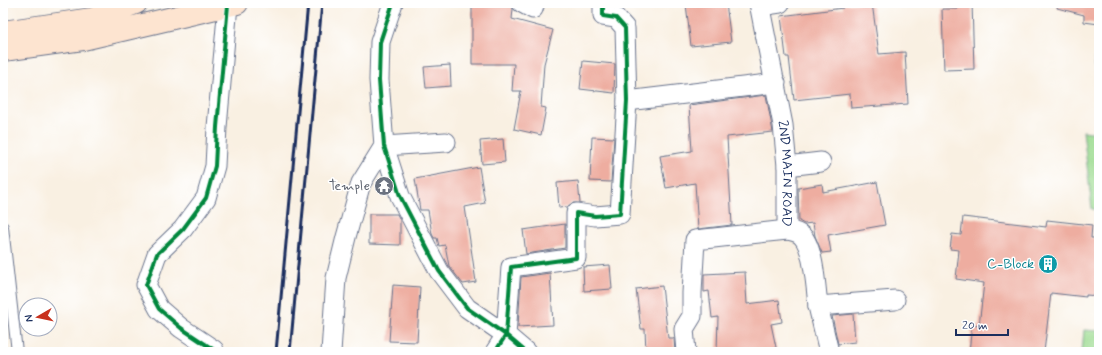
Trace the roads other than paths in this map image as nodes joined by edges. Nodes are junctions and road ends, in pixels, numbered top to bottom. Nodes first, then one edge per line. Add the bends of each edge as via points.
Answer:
1 (95, 3) edge
2 (136, 3) edge
3 (393, 3) edge
4 (522, 3) edge
5 (535, 3) edge
6 (603, 3) edge
7 (780, 3) edge
8 (232, 4) edge
9 (760, 4) edge
10 (173, 10) edge
11 (3, 18) edge
12 (3, 32) edge
13 (3, 50) edge
14 (776, 83) junction
15 (627, 101) junction
16 (446, 142) dead end
17 (384, 146) junction
18 (821, 162) dead end
19 (787, 166) junction
20 (3, 227) edge
21 (787, 230) junction
22 (895, 300) dead end
23 (818, 306) junction
24 (506, 335) junction
25 (214, 350) dead end
26 (17, 352) edge
27 (331, 352) edge
28 (495, 352) edge
29 (526, 352) edge
30 (686, 352) edge
31 (829, 352) edge

1 - 11 main road via 48,13
2 - 12 main road via 92,19
3 - 17 street via 380,42 379,80
4 - 5 street via 533,9
6 - 15 street via 603,16 616,18 625,28
7 - 9 street
8 - 10 main road
8 - 25 street via 217,119 215,166 210,185 206,198 183,229 157,254 146,285 159,309 181,328
9 - 14 street, 2ND MAIN ROAD
10 - 13 main road via 83,39
14 - 15 street
14 - 19 street, 2ND MAIN ROAD
15 - 24 street via 620,214 595,216 576,213 576,258 511,267
16 - 17 street
17 - 24 street via 400,196 439,271 467,308
17 - 27 street via 361,183 346,237 336,278
18 - 19 street
19 - 21 street, 2ND MAIN ROAD
20 - 26 lane
21 - 23 street, 2ND MAIN ROAD via 802,237 809,247
21 - 30 street via 695,240 692,316 684,329
22 - 23 street
23 - 31 street, 2ND MAIN ROAD
24 - 28 street
24 - 29 street

